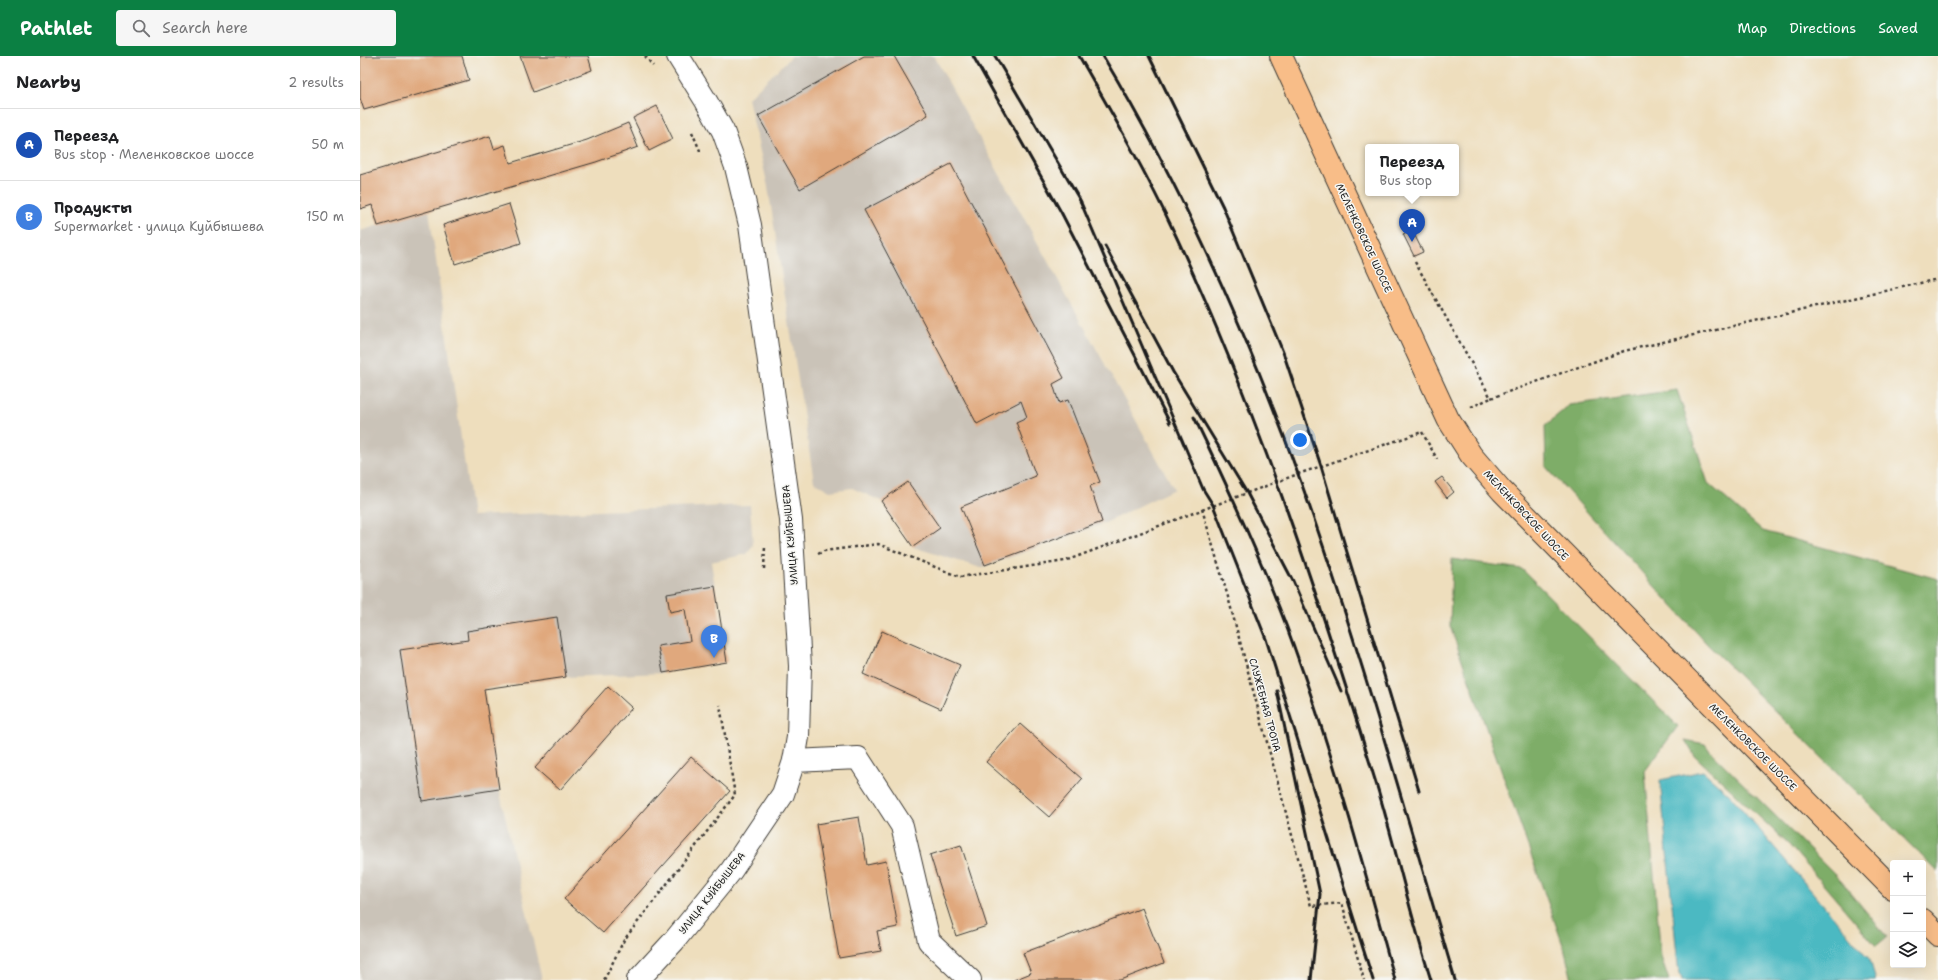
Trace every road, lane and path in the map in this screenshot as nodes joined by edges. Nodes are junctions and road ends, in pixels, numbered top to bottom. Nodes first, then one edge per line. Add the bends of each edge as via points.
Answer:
1 (645, 56) edge
2 (678, 56) edge
3 (1281, 56) edge
4 (655, 67) dead end
5 (691, 131) dead end
6 (704, 157) dead end
7 (1415, 262) dead end
8 (1938, 279) edge
9 (1422, 432) dead end
10 (1202, 509) junction
11 (765, 539) dead end
12 (794, 566) junction
13 (764, 569) dead end
14 (720, 705) dead end
15 (794, 761) junction
16 (1890, 886) edge
17 (1926, 923) edge
18 (1938, 935) edge
19 (604, 980) edge
20 (638, 980) edge
21 (970, 980) edge
22 (1364, 980) edge

1 - 4 path
2 - 12 street, УЛИЦА КУЙБЫШЕВА via 723,131 736,167 750,225 791,520
3 - 16 main road, МЕЛЕНКОВСКОЕ ШОССЕ via 1448,419 1471,455 1546,538
5 - 6 path
7 - 8 path via 1491,398 1624,351
9 - 10 path
10 - 12 path via 1065,561 960,577 878,544 824,552
10 - 22 path, СЛУЖЕБНАЯ ТРОПА via 1311,906 1342,903
11 - 13 path
12 - 15 street, УЛИЦА КУЙБЫШЕВА via 800,666 798,737
14 - 19 path via 735,795 624,940
15 - 20 street, УЛИЦА КУЙБЫШЕВА via 783,794 731,871 674,941
15 - 21 street via 858,758 902,826 929,942
17 - 18 main road

